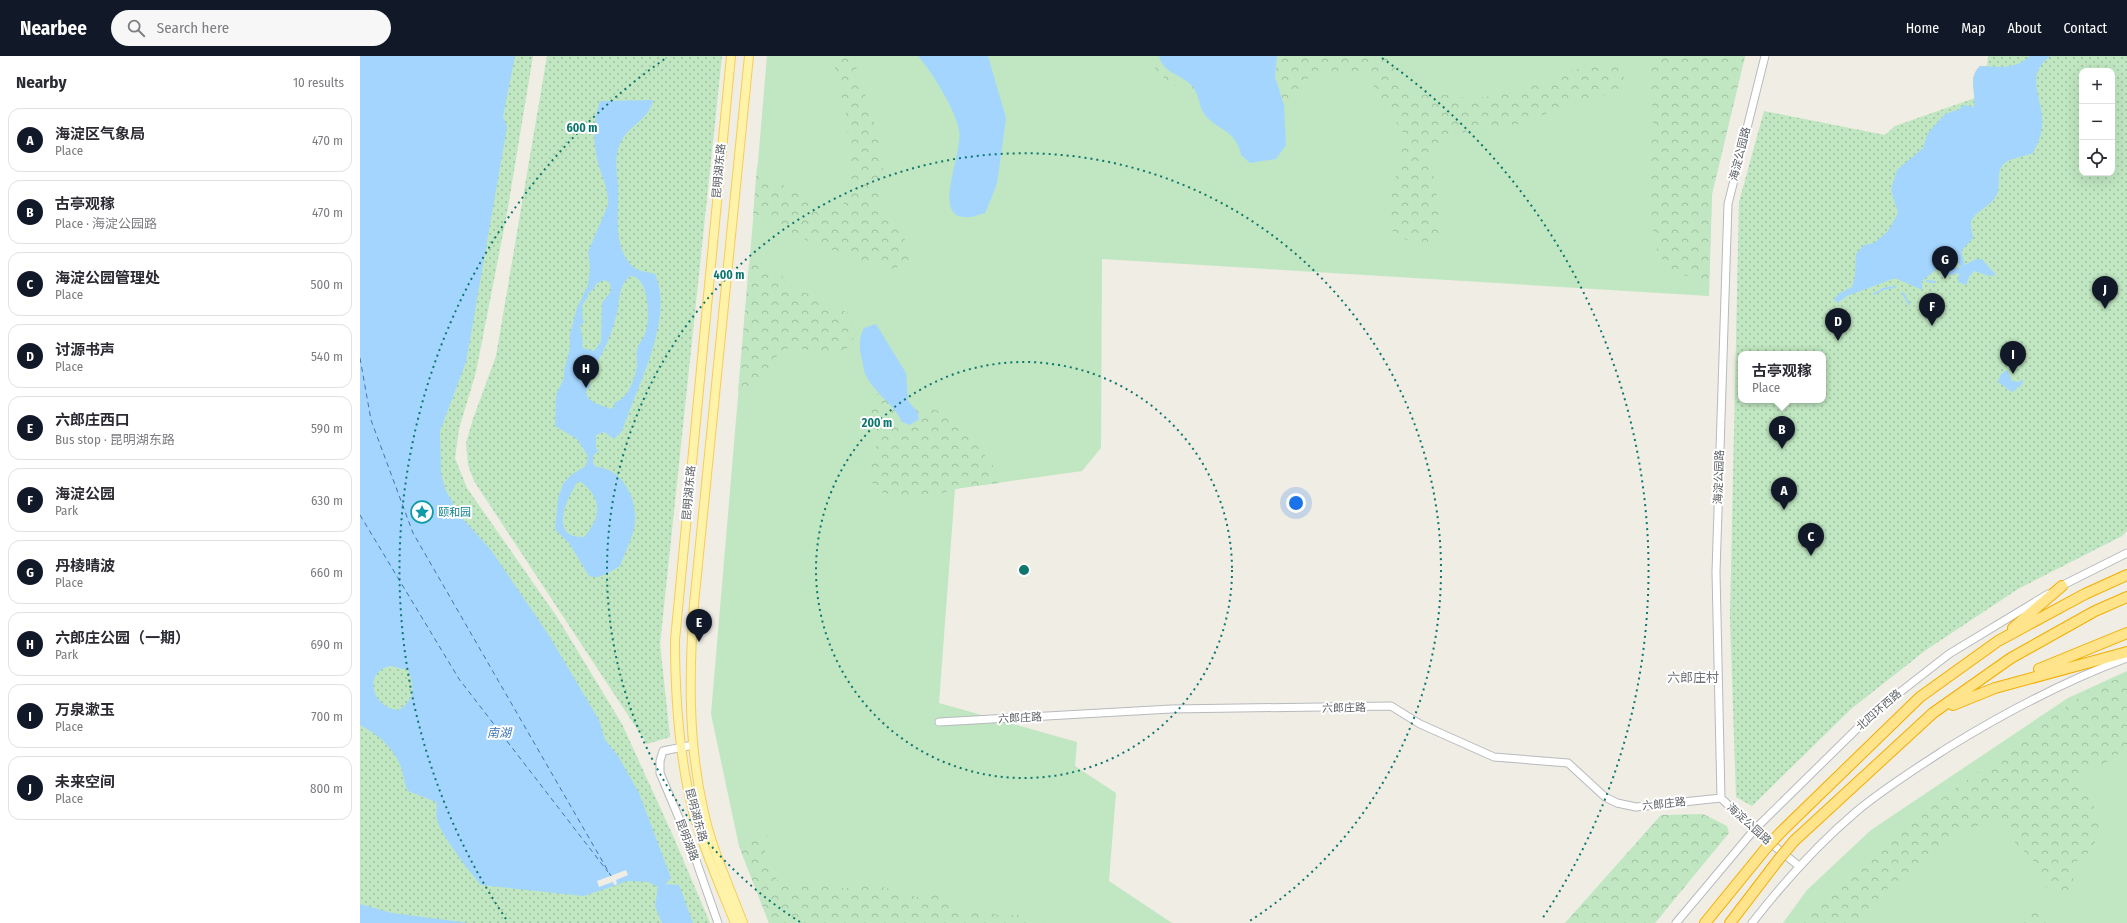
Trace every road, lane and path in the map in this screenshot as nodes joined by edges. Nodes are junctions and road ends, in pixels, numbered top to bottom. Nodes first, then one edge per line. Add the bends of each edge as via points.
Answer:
1 (730, 56) edge
2 (749, 56) edge
3 (1765, 56) edge
4 (2127, 554) edge
5 (2127, 575) edge
6 (2062, 586) junction
7 (2127, 597) edge
8 (2127, 633) edge
9 (1998, 641) junction
10 (2127, 652) edge
11 (2127, 658) edge
12 (1995, 688) junction
13 (1933, 713) junction
14 (938, 722) dead end
15 (693, 746) junction
16 (680, 747) junction
17 (1721, 798) junction
18 (1754, 830) junction
19 (1799, 866) junction
20 (718, 923) edge
21 (735, 923) edge
22 (744, 923) edge
23 (1676, 923) edge
24 (1705, 923) edge
25 (1730, 923) edge
26 (1752, 923) edge

1 - 16 main road, 昆明湖东路 via 674,640
2 - 15 main road, 昆明湖东路 via 692,634
3 - 17 street, 海淀公园路 via 1728,204 1716,572
4 - 6 street, 北四环西路
5 - 9 highway, 北四环西路 via 2085,594
6 - 9 highway
6 - 18 street, 北四环西路 via 1949,654 1884,705
7 - 13 highway via 2095,611 2011,658
8 - 12 highway
9 - 24 highway, 北四环西路, bridge via 1920,698 1782,831
10 - 12 highway
11 - 19 street via 2082,674 1991,721 1914,769 1857,811
12 - 13 highway
13 - 25 highway, bridge via 1794,841
14 - 17 street, 六郎庄路 via 1172,709 1391,706 1420,724 1494,757 1568,763 1605,797 1617,803 1636,807
15 - 16 street, 昆明湖路
15 - 22 main road, 昆明湖东路 via 703,810
16 - 20 street, 昆明湖路 via 664,751 660,761 660,773 692,849
16 - 21 main road, 昆明湖东路 via 696,818
17 - 18 street, 海淀公园路
18 - 19 street, 海淀公园路
18 - 23 street, 北四环西路
19 - 26 street

